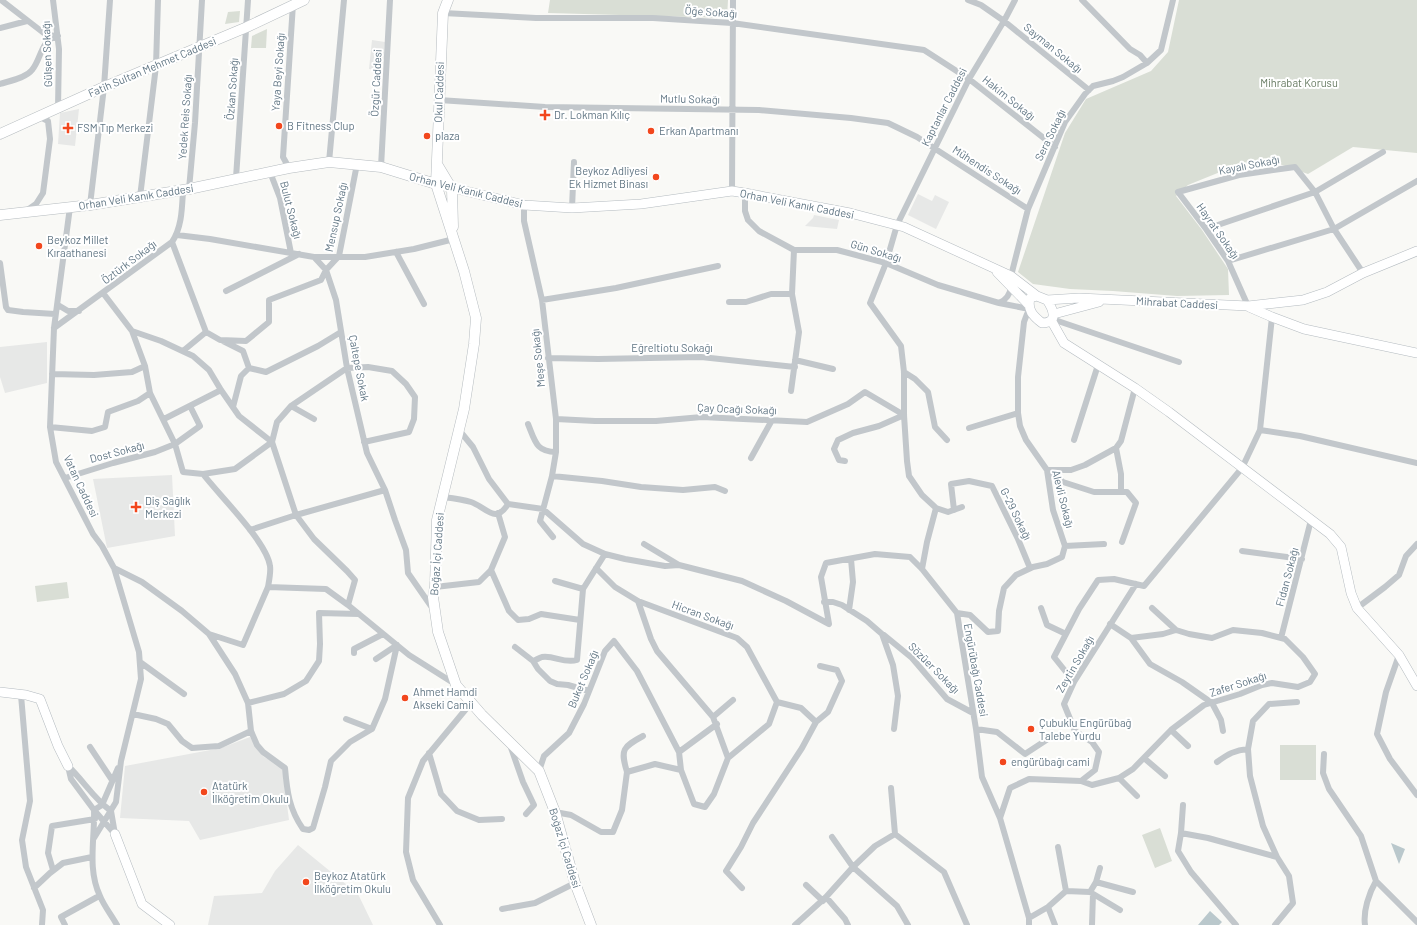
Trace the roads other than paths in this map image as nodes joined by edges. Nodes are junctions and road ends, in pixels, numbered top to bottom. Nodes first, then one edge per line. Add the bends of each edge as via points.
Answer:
1 (1, 0) edge
2 (53, 0) edge
3 (110, 0) edge
4 (158, 0) edge
5 (202, 0) edge
6 (248, 0) edge
7 (304, 0) edge
8 (344, 0) edge
9 (390, 0) edge
10 (448, 0) edge
11 (733, 0) edge
12 (968, 0) edge
13 (1015, 0) edge
14 (1082, 0) edge
15 (1173, 0) edge
16 (293, 2) edge
17 (442, 13) junction
18 (26, 21) junction
19 (1004, 21) junction
20 (732, 23) junction
21 (247, 27) junction
22 (0, 28) edge
23 (58, 36) junction
24 (200, 46) junction
25 (1147, 63) junction
26 (156, 66) junction
27 (969, 79) junction
28 (0, 84) edge
29 (104, 87) junction
30 (1089, 90) junction
31 (439, 100) junction
32 (58, 108) junction
33 (732, 109) junction
34 (38, 116) junction
35 (0, 134) edge
36 (1055, 147) junction
37 (934, 148) junction
38 (1383, 152) dead end
39 (329, 162) junction
40 (574, 162) dead end
41 (357, 164) junction
42 (437, 164) junction
43 (381, 167) junction
44 (289, 168) junction
45 (270, 172) junction
46 (236, 178) junction
47 (1417, 181) edge
48 (436, 184) junction
49 (452, 189) junction
50 (186, 190) junction
51 (732, 191) junction
52 (1178, 192) joint
53 (1315, 192) junction
54 (745, 193) junction
55 (140, 197) junction
56 (90, 205) junction
57 (524, 205) junction
58 (70, 208) junction
59 (572, 208) junction
60 (1028, 209) junction
61 (23, 213) junction
62 (0, 215) edge
63 (897, 226) junction
64 (1206, 229) junction
65 (1334, 229) junction
66 (177, 235) junction
67 (454, 239) junction
68 (172, 242) junction
69 (794, 250) junction
70 (1417, 251) edge
71 (396, 252) junction
72 (291, 253) junction
73 (299, 254) junction
74 (339, 256) junction
75 (314, 257) junction
76 (1228, 261) junction
77 (0, 263) edge
78 (886, 263) junction
79 (718, 266) dead end
80 (995, 269) junction
81 (326, 270) junction
82 (1363, 273) junction
83 (1011, 276) junction
84 (1011, 287) junction
85 (226, 291) dead end
86 (103, 293) junction
87 (792, 294) junction
88 (1037, 296) junction
89 (542, 300) junction
90 (1047, 300) junction
91 (1107, 300) junction
92 (729, 302) dead end
93 (999, 303) junction
94 (424, 304) dead end
95 (58, 305) junction
96 (1248, 306) junction
97 (1029, 308) junction
98 (79, 311) junction
99 (55, 314) junction
100 (1272, 317) junction
101 (1050, 319) junction
102 (54, 328) junction
103 (132, 331) junction
104 (206, 332) junction
105 (341, 332) junction
106 (220, 340) junction
107 (183, 351) junction
108 (1417, 353) edge
109 (548, 358) junction
110 (1179, 362) dead end
111 (795, 364) junction
112 (1098, 365) junction
113 (145, 366) junction
114 (248, 368) junction
115 (347, 368) junction
116 (833, 368) dead end
117 (904, 372) junction
118 (52, 374) junction
119 (1135, 388) junction
120 (221, 390) junction
121 (791, 391) dead end
122 (150, 392) junction
123 (190, 406) junction
124 (291, 406) junction
125 (233, 407) junction
126 (1018, 413) junction
127 (904, 415) junction
128 (164, 419) junction
129 (314, 419) dead end
130 (556, 419) junction
131 (772, 420) junction
132 (528, 424) dead end
133 (50, 427) junction
134 (969, 428) dead end
135 (459, 430) junction
136 (1260, 430) junction
137 (947, 440) dead end
138 (1074, 440) dead end
139 (272, 442) junction
140 (364, 442) junction
141 (175, 444) junction
142 (1116, 448) junction
143 (556, 452) junction
144 (751, 458) dead end
145 (845, 461) dead end
146 (1417, 463) edge
147 (1242, 468) junction
148 (1047, 470) junction
149 (203, 474) junction
150 (552, 476) junction
151 (65, 478) junction
152 (385, 490) junction
153 (725, 491) dead end
154 (1121, 492) junction
155 (443, 497) junction
156 (508, 504) junction
157 (962, 506) dead end
158 (936, 508) junction
159 (543, 509) junction
160 (954, 510) junction
161 (498, 513) junction
162 (296, 515) junction
163 (1311, 520) junction
164 (250, 530) junction
165 (553, 537) dead end
166 (1122, 542) dead end
167 (644, 544) dead end
168 (1104, 544) dead end
169 (1417, 544) edge
170 (1065, 546) junction
171 (1242, 551) dead end
172 (605, 554) junction
173 (851, 559) junction
174 (1302, 559) junction
175 (679, 565) junction
176 (114, 568) junction
177 (596, 568) junction
178 (1030, 568) junction
179 (922, 569) junction
180 (490, 570) junction
181 (555, 581) dead end
182 (1136, 584) junction
183 (268, 587) junction
184 (435, 587) junction
185 (583, 589) junction
186 (638, 601) junction
187 (824, 602) junction
188 (348, 605) junction
189 (1041, 608) dead end
190 (1152, 608) dead end
191 (1357, 608) junction
192 (849, 610) junction
193 (435, 612) junction
194 (956, 613) junction
195 (359, 614) junction
196 (580, 620) junction
197 (1110, 624) junction
198 (1176, 630) junction
199 (209, 634) junction
200 (383, 634) junction
201 (882, 634) junction
202 (1066, 634) junction
203 (1131, 638) junction
204 (1281, 638) junction
205 (396, 645) junction
206 (514, 647) dead end
207 (354, 654) dead end
208 (1399, 655) junction
209 (376, 659) dead end
210 (533, 661) junction
211 (140, 662) junction
212 (820, 666) dead end
213 (1074, 682) junction
214 (456, 684) junction
215 (1417, 686) edge
216 (589, 691) junction
217 (0, 692) edge
218 (184, 694) dead end
219 (21, 695) junction
220 (733, 700) dead end
221 (777, 702) junction
222 (1297, 702) dead end
223 (248, 703) junction
224 (472, 703) junction
225 (1212, 703) junction
226 (973, 713) junction
227 (133, 714) junction
228 (713, 717) junction
229 (346, 719) dead end
230 (816, 722) junction
231 (717, 724) junction
232 (372, 729) junction
233 (894, 729) dead end
234 (976, 729) junction
235 (251, 730) junction
236 (1171, 730) junction
237 (1223, 731) dead end
238 (643, 736) dead end
239 (1051, 737) dead end
240 (509, 742) junction
241 (1188, 746) dead end
242 (90, 747) dead end
243 (1248, 749) junction
244 (679, 752) junction
245 (429, 753) junction
246 (1324, 754) dead end
247 (728, 758) junction
248 (1144, 758) junction
249 (121, 761) junction
250 (1218, 762) dead end
251 (68, 766) junction
252 (681, 770) junction
253 (539, 771) junction
254 (627, 772) junction
255 (1165, 776) dead end
256 (1119, 778) junction
257 (112, 780) junction
258 (1081, 781) junction
259 (891, 788) dead end
260 (1417, 795) edge
261 (1137, 796) dead end
262 (102, 805) junction
263 (1183, 805) dead end
264 (94, 810) junction
265 (111, 811) junction
266 (555, 812) junction
267 (526, 814) dead end
268 (1000, 818) junction
269 (95, 819) junction
270 (502, 819) dead end
271 (104, 820) junction
272 (1181, 833) junction
273 (115, 834) junction
274 (895, 834) junction
275 (832, 837) dead end
276 (94, 838) junction
277 (1058, 847) dead end
278 (92, 857) junction
279 (1277, 857) junction
280 (853, 867) junction
281 (1100, 868) dead end
282 (53, 870) junction
283 (1376, 881) junction
284 (1096, 882) junction
285 (575, 883) junction
286 (806, 885) dead end
287 (34, 888) junction
288 (742, 888) dead end
289 (1066, 891) junction
290 (1133, 892) dead end
291 (1091, 893) junction
292 (99, 896) junction
293 (825, 899) junction
294 (1048, 907) junction
295 (502, 909) dead end
296 (1120, 910) dead end
297 (1029, 918) junction
298 (1417, 922) edge
299 (42, 925) edge
300 (65, 925) edge
301 (117, 925) edge
302 (170, 925) edge
303 (440, 925) edge
304 (591, 925) edge
305 (795, 925) edge
306 (848, 925) edge
307 (908, 925) edge
308 (967, 925) edge
309 (1029, 925) edge
310 (1055, 925) edge
311 (1092, 925) edge
312 (1236, 925) edge
313 (1275, 925) edge
314 (1365, 925) edge

1 - 18 street
2 - 23 street, Gülşen Sokağı
3 - 29 street
4 - 26 street
5 - 24 street, Yedek Reis Sokağı
6 - 21 street, Özkan Sokağı
7 - 16 main road, Fatih Sultan Mehmet Caddesi
8 - 39 street
9 - 43 street, Özgür Caddesi
10 - 17 main road, Okul Caddesi
11 - 20 street
12 - 19 street, Sayman Sokağı
13 - 19 street, Kaptanlar Caddesi
14 - 25 street
15 - 25 street, Sera Sokağı via 1160,50
16 - 21 main road, Fatih Sultan Mehmet Caddesi
16 - 44 street, Yaya Beyi Sokağı via 283,157
17 - 20 street, Öḡe Sokağı via 536,18 653,18
17 - 31 main road, Okul Caddesi
18 - 22 street
18 - 23 street via 45,34
19 - 27 street, Kaptanlar Caddesi
19 - 30 street, Sayman Sokağı
20 - 27 street, Öḡe Sokağı via 924,50
20 - 33 street
21 - 24 main road, Fatih Sultan Mehmet Caddesi
21 - 46 street, Özkan Sokağı
23 - 28 street via 47,41 32,71
23 - 32 street, Gülşen Sokağı
24 - 26 main road, Fatih Sultan Mehmet Caddesi
24 - 50 street, Yedek Reis Sokağı
25 - 30 street, Sera Sokağı via 1123,77 1093,86
26 - 29 main road, Fatih Sultan Mehmet Caddesi
26 - 55 street
27 - 36 street, Hakim Sokağı
27 - 37 street, Kaptanlar Caddesi
29 - 32 main road, Fatih Sultan Mehmet Caddesi
29 - 56 street
30 - 36 street, Sera Sokağı via 1065,122
31 - 33 street, Mutlu Sokağı via 545,107
31 - 42 main road, Okul Caddesi
32 - 34 main road, Fatih Sultan Mehmet Caddesi
33 - 37 street, Mutlu Sokağı via 814,114 888,123
33 - 51 street
34 - 35 main road, Fatih Sultan Mehmet Caddesi
34 - 61 street via 48,121 50,139 43,193 36,204
36 - 60 street, Sera Sokağı
37 - 60 street, Mühendis Sokağı
37 - 63 street, Kaptanlar Caddesi
38 - 53 street
39 - 41 main road, Orhan Veli Kanık Caddesi
39 - 44 main road, Orhan Veli Kanık Caddesi
40 - 59 street
41 - 43 main road, Orhan Veli Kanık Caddesi
41 - 74 street, Mensup Sokağı
42 - 48 main road, Okul Caddesi
42 - 49 main road
43 - 48 main road, Orhan Veli Kanık Caddesi
44 - 45 main road, Orhan Veli Kanık Caddesi
45 - 46 main road, Orhan Veli Kanık Caddesi
45 - 72 street, Bulut Sokağı via 280,198
46 - 50 main road, Orhan Veli Kanık Caddesi
47 - 65 street
48 - 49 street, Orhan Veli Kanık Caddesi
48 - 67 main road
49 - 57 street, Orhan Veli Kanık Caddesi
49 - 67 main road
50 - 55 main road, Orhan Veli Kanık Caddesi
50 - 66 street, Öztürk Sokağı
51 - 54 street, Orhan Veli Kanık Caddesi
51 - 59 street, Orhan Veli Kanık Caddesi via 641,204
52 - 53 street, Kayalı Sokağı via 1239,175 1295,167
52 - 64 street, Hayrat Sokağı
53 - 64 street
53 - 65 street, Kayalı Sokağı
54 - 63 street, Orhan Veli Kanık Caddesi
54 - 69 street, Gün Sokağı via 748,220 759,231
55 - 56 main road, Orhan Veli Kanık Caddesi
56 - 58 main road, Orhan Veli Kanık Caddesi
57 - 59 street, Orhan Veli Kanık Caddesi
57 - 89 street, Meşe Sokağı via 524,221
58 - 61 main road, Orhan Veli Kanık Caddesi
58 - 95 street, Vatan Caddesi
60 - 83 street, Sera Sokağı
61 - 62 main road, Orhan Veli Kanık Caddesi
63 - 78 street, Kaptanlar Caddesi
63 - 80 street, Orhan Veli Kanık Caddesi
64 - 76 street, Hayrat Sokağı
65 - 76 street
65 - 82 street, Kayalı Sokağı
66 - 68 street, Öztürk Sokağı
66 - 72 street
67 - 71 street
67 - 135 main road, Boğaz İçi Caddesi via 476,318
68 - 86 street, Öztürk Sokağı
68 - 104 street
69 - 78 street, Gün Sokağı via 837,250
69 - 87 street
70 - 82 street
71 - 74 street via 366,257
71 - 94 street
72 - 73 street
73 - 75 street
73 - 85 street
74 - 75 street
74 - 81 street, Mensup Sokağı
75 - 81 street, Çaltepe Sokak
76 - 96 street, Hayrat Sokağı
77 - 99 street via 8,310
78 - 93 street, Gün Sokağı via 938,285
78 - 117 street, Kaptanlar Caddesi via 870,303 901,346
79 - 89 street via 616,288
80 - 83 street, Orhan Veli Kanık Caddesi
80 - 84 street
81 - 105 street, Çaltepe Sokak via 336,300
81 - 106 street, Mensup Sokağı via 321,280 269,300 269,322 246,341
82 - 96 street via 1327,292 1303,300
83 - 88 street, Orhan Veli Kanık Caddesi
84 - 93 street via 1007,298
84 - 97 street
86 - 98 street, Öztürk Sokağı
86 - 103 street
87 - 92 street via 771,294 746,302
87 - 111 street via 799,332
88 - 90 street, Orhan Veli Kanık Caddesi
88 - 97 street via 1030,298
89 - 109 street, Meşe Sokağı
90 - 91 street, Mihrabat Caddesi
90 - 101 street via 1052,308
91 - 96 street, Mihrabat Caddesi
91 - 101 street
93 - 97 street, Gün Sokağı
95 - 98 street via 66,311
95 - 99 street, Vatan Caddesi
96 - 100 street
97 - 101 street
97 - 126 street, Alevli Sokağı via 1024,322 1018,377
98 - 102 street, Öztürk Sokağı
99 - 102 street, Vatan Caddesi
100 - 108 street via 1304,329
100 - 136 street
101 - 110 street
101 - 112 street via 1064,343
102 - 118 street, Vatan Caddesi
103 - 107 street
103 - 113 street
104 - 106 street
104 - 107 street
105 - 114 street via 266,372
105 - 115 street, Çaltepe Sokak
106 - 114 street via 243,351
107 - 120 street via 209,370
109 - 111 street, Eğreltiotu Sokağı via 701,356
109 - 130 street, Meşe Sokağı
111 - 116 street, Eğreltiotu Sokağı
111 - 121 street
112 - 119 street
112 - 138 street
113 - 118 street via 132,372 94,375
113 - 122 street
114 - 125 street via 241,376
115 - 124 street
115 - 140 street, Çaltepe Sokak
115 - 140 street via 368,367 392,371 416,397 414,419 409,432
117 - 127 street
117 - 137 street via 928,392 935,428
118 - 133 street, Vatan Caddesi
119 - 142 street via 1121,441
119 - 147 street
120 - 123 street
120 - 125 street
122 - 128 street
122 - 133 street via 138,401 108,412 105,427 92,431
123 - 128 street
123 - 141 street, Dost Sokağı via 200,426
124 - 129 street
124 - 139 street via 277,422
125 - 139 street via 239,416
126 - 134 street
126 - 148 street, Alevli Sokağı via 1026,440
127 - 131 street, Çay Ocağı Sokağı via 866,392 848,404 807,422
127 - 145 street via 879,426 853,432 838,440 834,449 836,455 839,460
127 - 158 street via 906,461 910,476 922,495
128 - 141 street
130 - 131 street, Çay Ocağı Sokağı via 656,421 702,417
130 - 143 street, Meşe Sokağı
131 - 144 street
132 - 143 street via 539,448 547,452
133 - 151 street, Vatan Caddesi via 56,462
135 - 155 main road, Boğaz İçi Caddesi
135 - 156 street via 474,447 489,480
136 - 146 street via 1300,436
136 - 147 street
139 - 149 street via 235,469
139 - 162 street
140 - 152 street, Çaltepe Sokak
141 - 149 street via 183,472
141 - 151 street, Dost Sokağı
142 - 148 street via 1071,470
142 - 154 street via 1121,474
143 - 150 street, Meşe Sokağı
147 - 163 street
147 - 182 street via 1144,586
148 - 154 street via 1063,482 1094,492
148 - 170 street, Alevli Sokağı via 1053,510
149 - 164 street
150 - 153 street via 640,487 683,490 715,487
150 - 159 street, Meşe Sokağı
151 - 176 street, Vatan Caddesi via 93,534
152 - 162 street
152 - 193 street, Çaltepe Sokak via 406,550 408,573
154 - 166 street via 1126,492 1136,503
155 - 161 street via 472,502 490,514
155 - 184 main road, Boğaz İçi Caddesi via 437,520
156 - 159 street
156 - 161 street
157 - 160 street
158 - 160 street via 948,512
158 - 179 street
159 - 165 street via 540,521
159 - 172 street, Engürübağı Caddesi via 583,544
160 - 178 street, G-29 Sokağı via 951,484 969,481 992,486
161 - 180 street via 505,537
162 - 164 street
162 - 188 street via 314,539 355,580
163 - 174 street, Fidan Sokağı
163 - 191 street via 1330,534 1341,547
164 - 183 street via 265,550 270,566
167 - 175 street
168 - 170 street
169 - 191 street via 1406,556 1399,575
170 - 178 street via 1062,557
171 - 174 street
172 - 175 street, Engürübağı Caddesi via 625,560
172 - 177 street
173 - 179 street, Engürübağı Caddesi via 874,554 910,557
173 - 187 street, Engürübağı Caddesi via 826,563 821,577
173 - 192 street via 853,582
174 - 204 street, Fidan Sokağı
175 - 187 street, Engürübağı Caddesi via 742,581 829,624
176 - 199 street via 142,582
176 - 211 street, Vatan Caddesi
177 - 185 street
177 - 186 street, Hicran Sokağı via 615,587
178 - 194 street via 1016,575 1004,588 998,631 988,632 970,615
179 - 194 street, Engürübağı Caddesi
180 - 184 street via 479,582
180 - 196 street via 509,611 518,620 541,614
181 - 185 street
182 - 197 street, Zeytin Sokağı
182 - 202 street via 1114,579 1098,580
183 - 188 street via 326,589
183 - 199 street via 243,645
184 - 193 main road, Boğaz İçi Caddesi
185 - 196 street
186 - 221 street, Hicran Sokağı via 737,638 747,648
186 - 228 street via 657,651
187 - 192 street, Sözüer Sokağı via 833,602
188 - 195 street
189 - 202 street via 1046,625
190 - 198 street
191 - 208 street
192 - 201 street, Sözüer Sokağı
193 - 214 main road, Boğaz İçi Caddesi via 438,632
194 - 226 street, Engürübağı Caddesi
195 - 200 street
195 - 223 street via 319,613 319,661 306,681 284,694
196 - 210 street via 577,660 570,662 542,657
197 - 203 street
197 - 213 street, Zeytin Sokağı
198 - 203 street, Zafer Sokağı
198 - 204 street, Zafer Sokağı via 1212,638 1233,630
199 - 223 street via 235,674
200 - 205 street
200 - 207 street via 354,649
201 - 226 street, Sözüer Sokağı via 912,658 947,699
201 - 233 street via 893,665 898,696
202 - 213 street via 1054,657
203 - 225 street via 1150,664
204 - 225 street, Zafer Sokağı via 1303,656 1315,674 1310,682 1298,687 1272,683 1262,685
205 - 209 street
205 - 214 street
205 - 232 street via 385,699
206 - 210 street
208 - 215 street
208 - 260 street via 1386,692 1377,734 1390,759
210 - 216 street via 550,681
211 - 218 street
211 - 227 street, Vatan Caddesi via 141,679
212 - 230 street via 837,670 842,681 828,712
213 - 258 street, Zeytin Sokağı via 1064,704 1074,731 1092,742 1099,752 1095,770
214 - 224 main road, Boğaz İçi Caddesi
216 - 244 street, Buket Sokağı via 605,651 614,641 637,671
216 - 253 street, Buket Sokağı via 569,732 544,756
217 - 219 street
219 - 251 street via 40,699
219 - 287 street via 30,801 22,840 26,867
220 - 228 street
221 - 230 street via 801,708
221 - 247 street via 768,724
222 - 243 street via 1269,704 1253,721
223 - 235 street
224 - 240 main road, Boğaz İçi Caddesi
224 - 245 street
225 - 236 street, Zafer Sokağı via 1204,705
225 - 237 street via 1221,720
226 - 234 street, Engürübağı Caddesi
227 - 235 street via 168,724 182,741 192,748 218,746
227 - 249 street, Vatan Caddesi
228 - 231 street
229 - 232 street
230 - 288 street via 726,871
231 - 244 street
231 - 247 street
232 - 235 street via 350,742 332,761 313,828 308,830 303,829 296,819 288,796 285,768 263,752
234 - 239 street via 997,732 1025,754
234 - 268 street, Engürübağı Caddesi via 982,777
236 - 241 street
236 - 248 street, Zafer Sokağı
238 - 254 street via 624,751 623,759
240 - 253 main road, Boğaz İçi Caddesi
240 - 267 street via 534,805
242 - 257 street
243 - 250 street via 1229,753
243 - 279 street via 1255,797 1263,826
244 - 252 street, Buket Sokağı
245 - 270 street via 441,794 457,811 479,820
245 - 303 street via 423,761 408,798 406,852 413,880
246 - 283 street via 1322,773 1329,789 1361,836
247 - 252 street, Buket Sokağı via 714,794 704,807 694,804
248 - 255 street
248 - 256 street, Zafer Sokağı
249 - 257 street, Vatan Caddesi
249 - 265 street, Vatan Caddesi via 116,802
251 - 262 street
251 - 264 street via 71,780
252 - 254 street via 655,764
253 - 266 main road, Boğaz İçi Caddesi
254 - 266 street via 622,810 613,832 601,832 570,815
256 - 258 street, Zafer Sokağı via 1092,785
256 - 261 street
257 - 262 street, Vatan Caddesi
258 - 268 street via 1029,778 1010,788
259 - 274 street
262 - 264 street
262 - 265 street
263 - 272 street
264 - 269 street
264 - 271 street
265 - 271 street, Vatan Caddesi
265 - 273 street
266 - 285 main road, Boğaz İçi Caddesi
268 - 297 street, Engürübağı Caddesi
269 - 276 street
269 - 282 street via 52,826 48,853
271 - 273 street
271 - 276 street, Vatan Caddesi
272 - 279 street
272 - 312 street via 1178,851 1191,872
273 - 302 street via 142,904
274 - 280 street via 876,846
274 - 308 street via 944,872
275 - 280 street
276 - 278 street
277 - 289 street
278 - 282 street via 62,863
278 - 292 street
279 - 313 street via 1289,876 1293,902
280 - 293 street
280 - 307 street via 897,906
281 - 284 street
282 - 287 street
283 - 298 street
283 - 314 street via 1371,890 1364,918
284 - 290 street
284 - 291 street
285 - 295 street via 535,902
285 - 304 main road, Boğaz İçi Caddesi
286 - 293 street
287 - 299 street via 43,910
289 - 291 street
289 - 294 street
291 - 296 street
291 - 311 street
292 - 300 street via 61,917
292 - 301 street
293 - 305 street
293 - 306 street
294 - 297 street
294 - 310 street
297 - 309 street, Engürübağı Caddesi

